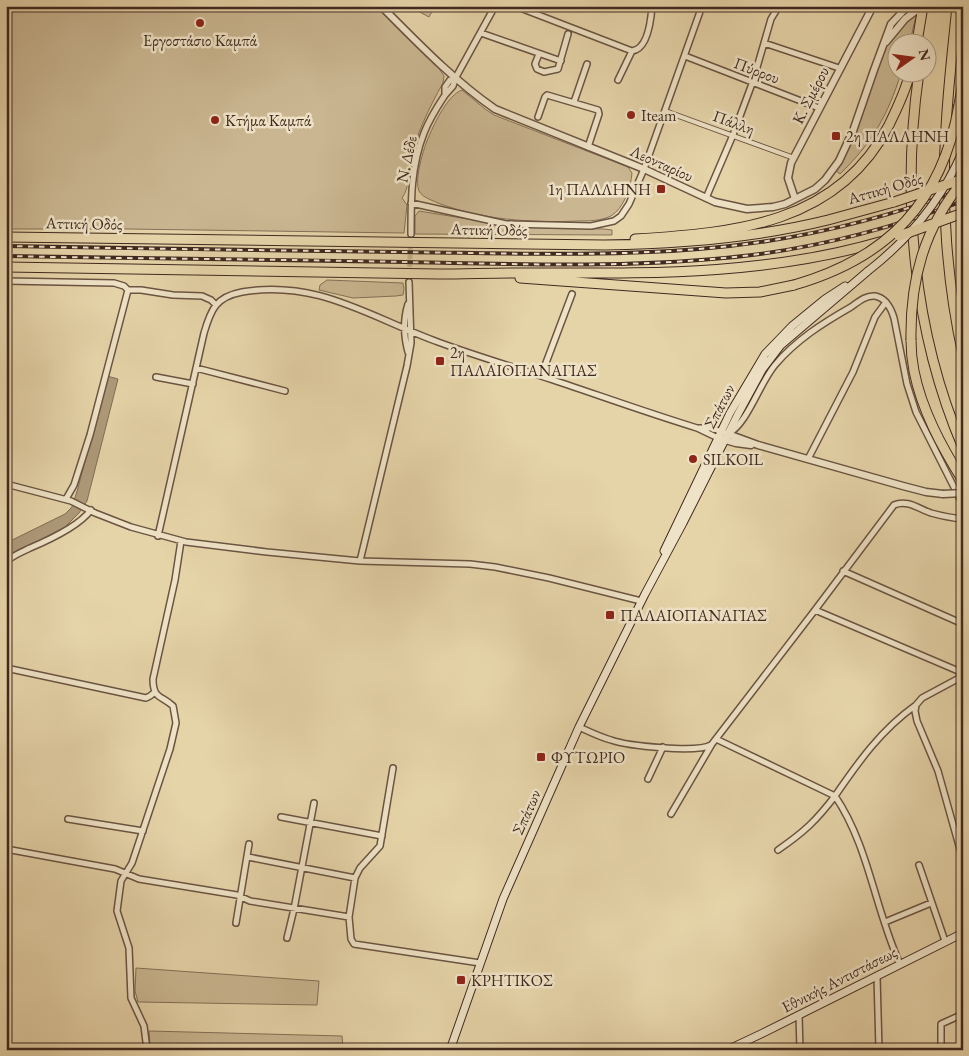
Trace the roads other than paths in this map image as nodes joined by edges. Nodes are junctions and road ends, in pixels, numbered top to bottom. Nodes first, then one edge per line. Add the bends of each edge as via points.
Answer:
1 (381, 6) edge
2 (495, 6) edge
3 (515, 6) edge
4 (652, 6) edge
5 (702, 6) edge
6 (779, 6) edge
7 (873, 6) edge
8 (908, 6) edge
9 (923, 6) edge
10 (928, 6) edge
11 (957, 6) edge
12 (894, 27) junction
13 (919, 32) edge
14 (924, 32) edge
15 (481, 33) junction
16 (568, 34) dead end
17 (764, 43) junction
18 (632, 51) junction
19 (539, 54) junction
20 (685, 56) junction
21 (561, 61) junction
22 (587, 64) dead end
23 (839, 68) junction
24 (455, 79) junction
25 (618, 80) dead end
26 (753, 81) junction
27 (907, 82) edge
28 (918, 82) edge
29 (963, 82) edge
30 (574, 102) junction
31 (819, 108) junction
32 (665, 111) junction
33 (538, 117) dead end
34 (734, 135) junction
35 (588, 147) junction
36 (963, 150) edge
37 (794, 158) junction
38 (644, 169) junction
39 (963, 180) edge
40 (706, 198) junction
41 (795, 199) junction
42 (411, 203) junction
43 (963, 214) edge
44 (411, 234) tunnel mouth
45 (6, 237) edge
46 (578, 244) junction
47 (6, 267) edge
48 (441, 274) junction
49 (6, 281) edge
50 (409, 282) tunnel mouth
51 (128, 290) junction
52 (572, 294) dead end
53 (409, 302) junction
54 (886, 302) junction
55 (216, 305) junction
56 (405, 328) junction
57 (411, 330) junction
58 (408, 355) junction
59 (963, 355) edge
60 (196, 368) junction
61 (541, 376) junction
62 (156, 377) dead end
63 (193, 384) junction
64 (285, 391) dead end
65 (723, 436) junction
66 (963, 448) edge
67 (808, 458) junction
68 (963, 481) edge
69 (6, 484) edge
70 (963, 493) edge
71 (69, 500) junction
72 (963, 505) edge
73 (88, 509) junction
74 (963, 520) edge
75 (158, 536) junction
76 (181, 540) junction
77 (360, 561) junction
78 (6, 562) edge
79 (843, 571) junction
80 (641, 601) junction
81 (815, 610) junction
82 (963, 624) edge
83 (6, 668) edge
84 (963, 675) edge
85 (154, 692) junction
86 (916, 705) junction
87 (579, 726) junction
88 (716, 739) junction
89 (712, 744) junction
90 (663, 747) junction
91 (392, 768) dead end
92 (648, 780) dead end
93 (835, 796) junction
94 (314, 803) dead end
95 (670, 814) dead end
96 (281, 817) dead end
97 (68, 819) dead end
98 (310, 824) junction
99 (143, 831) junction
100 (382, 836) junction
101 (249, 844) dead end
102 (6, 849) edge
103 (778, 850) dead end
104 (248, 857) junction
105 (963, 860) edge
106 (919, 865) dead end
107 (301, 868) junction
108 (126, 873) junction
109 (355, 878) junction
110 (240, 897) junction
111 (931, 903) junction
112 (294, 909) junction
113 (349, 917) junction
114 (885, 922) junction
115 (236, 923) dead end
116 (963, 933) edge
117 (287, 938) dead end
118 (945, 942) junction
119 (480, 963) junction
120 (900, 964) junction
121 (877, 976) junction
122 (963, 1014) edge
123 (799, 1015) junction
124 (147, 1050) edge
125 (450, 1050) edge
126 (727, 1050) edge
127 (800, 1050) edge
128 (879, 1050) edge
129 (941, 1050) edge

1 - 24 street, Λεονταρίου
2 - 15 street, Ν. Δέδε
3 - 18 street
4 - 18 street via 651,22 643,44
5 - 20 street
6 - 17 street via 771,19
7 - 23 street, Κ. Σμέρου
8 - 12 street, Λεονταρίου
9 - 12 street, Λεονταρίου
9 - 13 highway
10 - 14 highway
11 - 59 highway via 945,178 949,270
12 - 41 street, Λεονταρίου via 883,47 853,131 839,160 825,180
15 - 19 street
15 - 24 street, Ν. Δέδε
16 - 21 street
17 - 23 street
17 - 26 street
18 - 25 street
19 - 21 street
19 - 21 street via 535,64 544,72 558,69
20 - 26 street, Πύρρου
20 - 32 street
22 - 30 street
23 - 31 street, Κ. Σμέρου
24 - 35 street, Λεονταρίου via 495,109
24 - 42 street, Ν. Δέδε via 419,147 413,171
26 - 31 street, Πύρρου
26 - 34 street
27 - 46 highway via 901,102 877,146 850,177 816,202 775,219 720,231
28 - 66 highway via 912,163 915,253 932,351 944,399
29 - 48 highway, bridge via 950,145 942,168 925,198 881,243 824,276 760,292 726,293
30 - 33 street via 544,97
30 - 35 street via 598,110
31 - 37 street, Κ. Σμέρου
32 - 34 street, Πάλλη
32 - 38 street
34 - 37 street, Πάλλη
34 - 40 street
35 - 38 street, Λεονταρίου
36 - 65 main road, Σπάτων, bridge via 927,212 896,247 782,345 762,370
37 - 41 street, Κ. Σμέρου via 788,178
38 - 40 street, Λεονταρίου
38 - 42 street via 625,212 614,221 600,225 506,224
39 - 46 highway, Αττική Οδός, bridge via 826,220 733,237 651,244
39 - 68 highway, bridge via 938,216 919,264 910,311 913,370 920,397 930,423
40 - 41 street, Λεονταρίου via 747,209 773,207
42 - 44 street, Ν. Δέδε
43 - 48 highway, bridge via 852,249 725,270 645,274
45 - 46 highway, Αττική Οδός
47 - 48 highway
49 - 51 street via 114,283
50 - 53 street
51 - 55 street via 202,296
51 - 71 street via 90,435
52 - 61 street
53 - 56 street
53 - 57 street
54 - 65 street via 876,296 867,297 826,321 796,344 766,377 741,423
54 - 67 street via 875,317 854,372
54 - 72 street via 894,318 906,384 916,412
55 - 56 street via 228,296 242,292 299,291 353,306
55 - 60 street via 210,311
56 - 57 street
56 - 58 street
57 - 58 street
57 - 61 street
58 - 77 street
60 - 63 street
60 - 64 street
61 - 65 street
62 - 63 street
63 - 75 street
65 - 67 street
65 - 80 main road, Σπάτων via 677,521
67 - 70 street, bridge via 926,492
69 - 71 street
71 - 73 street
73 - 75 street
73 - 78 street via 86,516 76,524
74 - 79 street via 908,504 896,504
75 - 76 street
76 - 77 street
76 - 85 street via 153,679
77 - 80 street via 496,567
79 - 81 street
79 - 82 street
80 - 87 main road, Σπάτων
81 - 84 street
81 - 88 street
83 - 85 street via 146,698
84 - 86 street via 922,698
85 - 99 street via 173,706 176,723
86 - 93 street via 899,717 868,749
86 - 105 street via 917,721 938,771
87 - 90 street via 614,741
87 - 119 main road, Σπάτων via 503,899
88 - 89 street
88 - 93 street
89 - 90 street via 703,748
89 - 95 street
90 - 92 street
91 - 100 street
93 - 103 street via 816,820
93 - 114 street via 857,839
94 - 98 street
96 - 98 street
97 - 99 street
98 - 100 street
98 - 107 street
99 - 108 street
100 - 109 street via 380,846
101 - 104 street
102 - 108 street
104 - 107 street
104 - 110 street
106 - 111 street
107 - 109 street
107 - 112 street
108 - 110 street via 139,879
108 - 124 street via 121,881 117,911 129,948 131,998 144,1026
109 - 113 street
110 - 112 street
110 - 115 street
111 - 114 street
111 - 118 street
112 - 113 street
112 - 117 street
113 - 119 street via 354,944
114 - 120 street
116 - 118 main road, Εθνικής Αντιστάσεως
118 - 120 main road, Εθνικής Αντιστάσεως
119 - 125 main road, Σπάτων
120 - 121 main road, Εθνικής Αντιστάσεως
121 - 123 main road, Εθνικής Αντιστάσεως
121 - 128 street
122 - 129 street via 940,1024
123 - 126 main road, Εθνικής Αντιστάσεως
123 - 127 street

